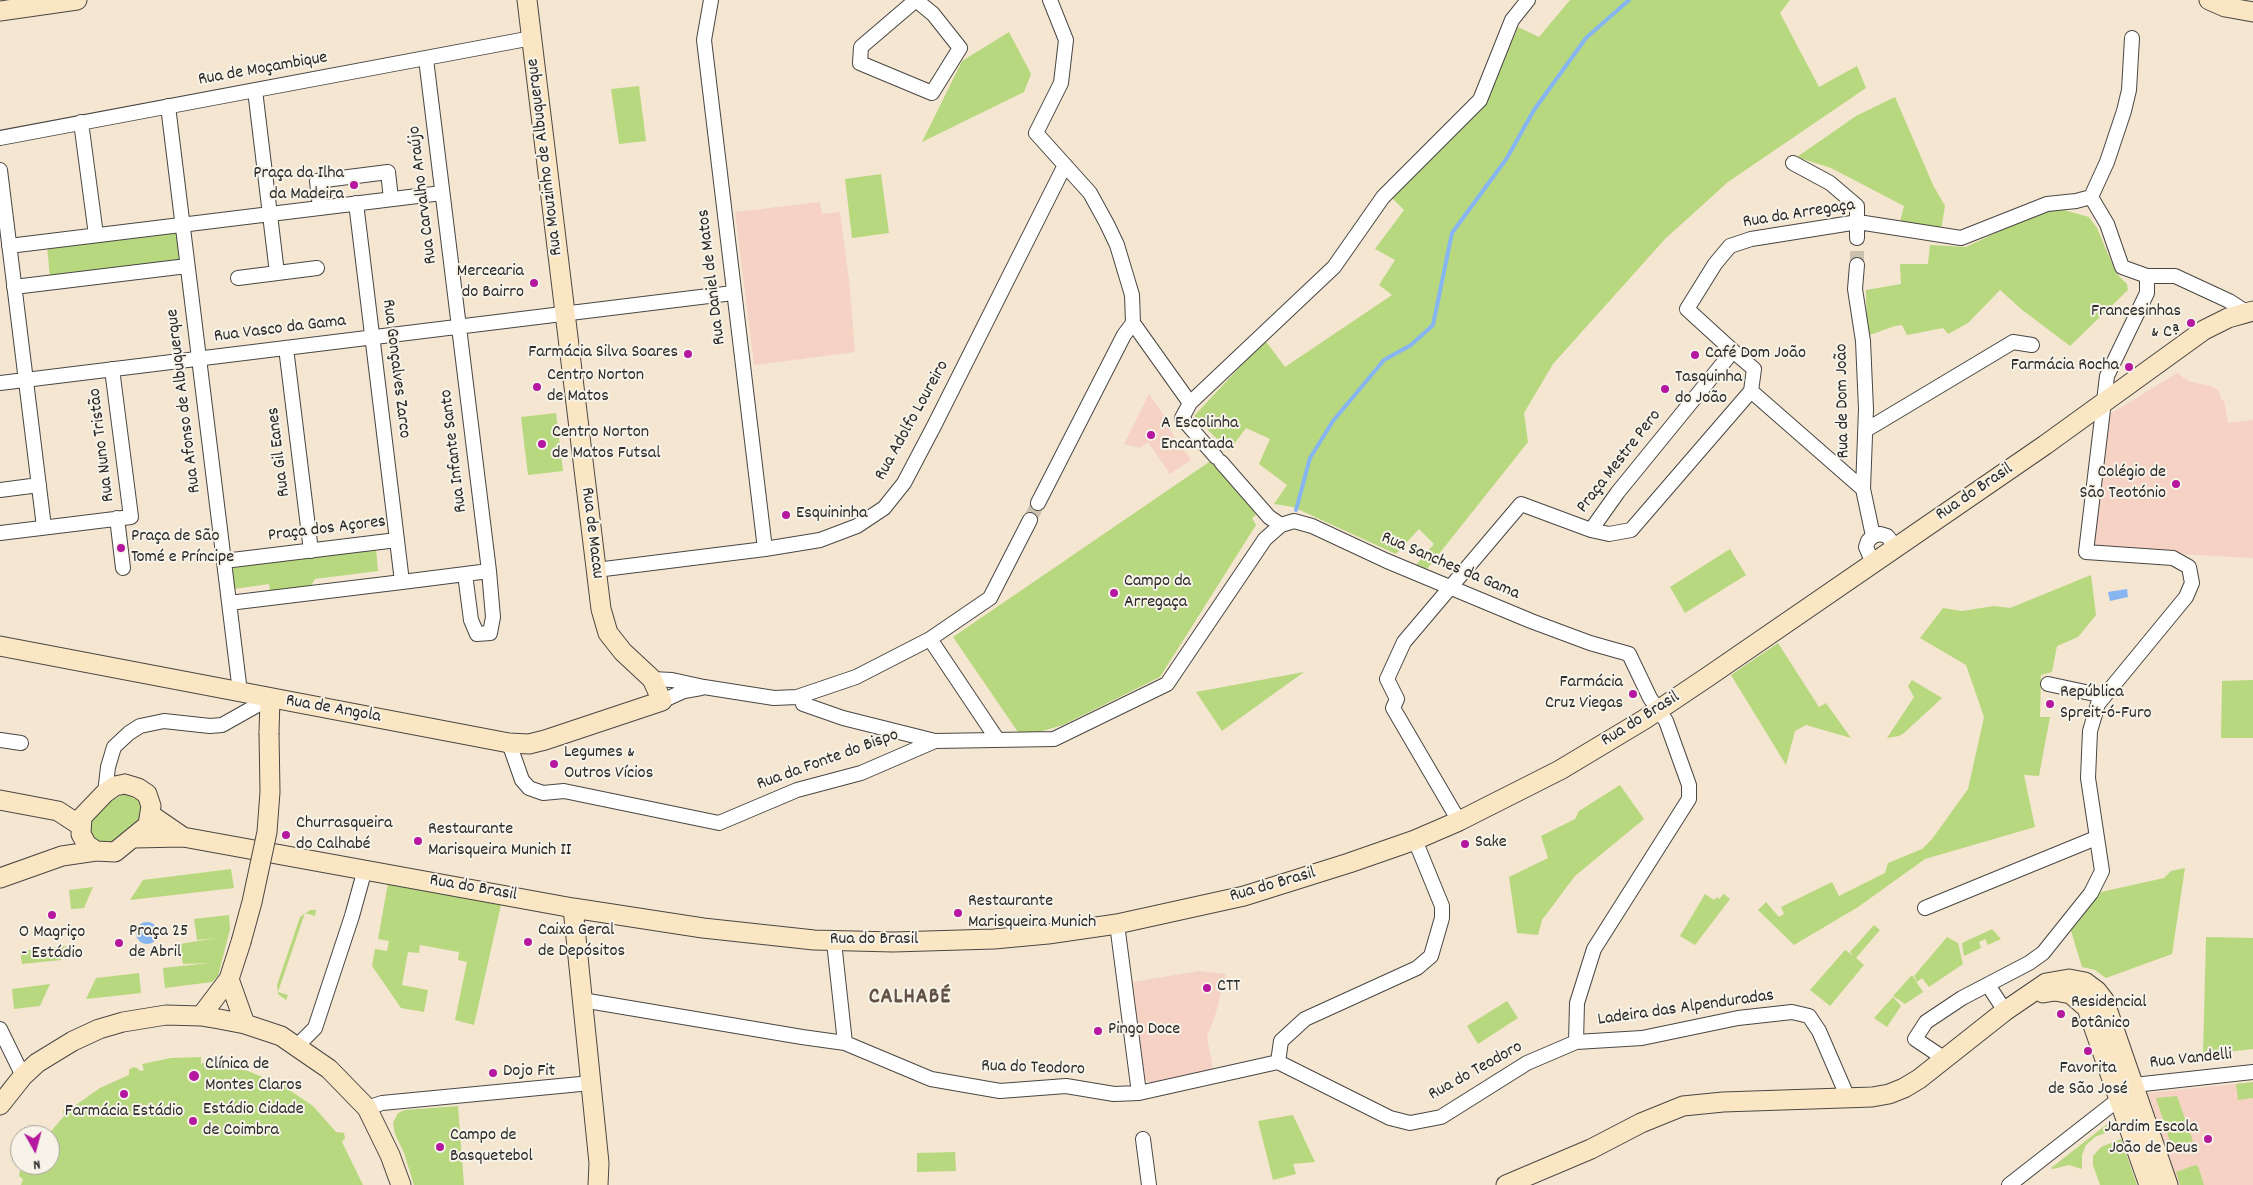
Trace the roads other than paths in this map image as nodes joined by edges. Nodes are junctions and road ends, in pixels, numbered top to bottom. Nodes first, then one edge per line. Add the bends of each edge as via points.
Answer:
1 (77, 0) edge
2 (527, 0) edge
3 (711, 0) edge
4 (916, 0) edge
5 (1050, 0) edge
6 (1528, 0) edge
7 (2209, 0) edge
8 (0, 11) edge
9 (2253, 12) edge
10 (532, 38) junction
11 (2132, 38) dead end
12 (426, 60) junction
13 (255, 90) junction
14 (168, 106) junction
15 (81, 122) junction
16 (0, 138) edge
17 (1793, 163) dead end
18 (1065, 165) junction
19 (0, 170) edge
20 (442, 193) junction
21 (2092, 197) junction
22 (391, 199) junction
23 (356, 203) junction
24 (320, 208) junction
25 (270, 214) junction
26 (1858, 222) junction
27 (182, 225) junction
28 (96, 235) junction
29 (1857, 238) tunnel mouth
30 (9, 246) junction
31 (1857, 264) tunnel mouth
32 (187, 266) junction
33 (317, 268) dead end
34 (277, 273) junction
35 (2147, 276) junction
36 (238, 278) dead end
37 (14, 287) junction
38 (733, 293) junction
39 (2251, 311) edge
40 (564, 314) junction
41 (1133, 323) junction
42 (459, 327) junction
43 (372, 337) junction
44 (2032, 344) dead end
45 (286, 348) junction
46 (1733, 351) junction
47 (199, 359) junction
48 (112, 369) junction
49 (26, 380) junction
50 (0, 383) edge
51 (1751, 390) junction
52 (1190, 403) junction
53 (2104, 404) junction
54 (1866, 430) junction
55 (39, 485) junction
56 (1863, 489) junction
57 (0, 490) edge
58 (1038, 503) tunnel mouth
59 (124, 517) junction
60 (1030, 520) tunnel mouth
61 (1281, 525) junction
62 (44, 527) junction
63 (1591, 530) junction
64 (0, 533) edge
65 (1873, 536) junction
66 (397, 540) junction
67 (1896, 547) junction
68 (764, 549) junction
69 (311, 551) junction
70 (224, 561) junction
71 (1873, 563) junction
72 (123, 568) dead end
73 (596, 570) junction
74 (489, 571) junction
75 (465, 574) junction
76 (402, 582) junction
77 (1449, 587) junction
78 (229, 603) junction
79 (930, 639) junction
80 (0, 646) edge
81 (652, 679) junction
82 (2048, 684) dead end
83 (704, 687) junction
84 (240, 692) junction
85 (2104, 696) junction
86 (270, 698) junction
87 (662, 701) junction
88 (803, 704) dead end
89 (1659, 710) junction
90 (997, 738) junction
91 (0, 740) edge
92 (935, 740) junction
93 (21, 743) dead end
94 (509, 743) junction
95 (105, 793) junction
96 (0, 800) edge
97 (151, 815) junction
98 (1459, 821) junction
99 (81, 830) junction
100 (183, 837) junction
101 (134, 838) junction
102 (2096, 838) junction
103 (1415, 840) junction
104 (96, 851) junction
105 (62, 856) junction
106 (365, 870) junction
107 (0, 878) edge
108 (573, 908) junction
109 (1926, 908) dead end
110 (1117, 924) junction
111 (834, 942) junction
112 (229, 979) junction
113 (1988, 985) junction
114 (2022, 999) junction
115 (582, 1000) junction
116 (2005, 1011) junction
117 (201, 1016) junction
118 (245, 1024) junction
119 (0, 1029) edge
120 (1576, 1042) junction
121 (845, 1043) junction
122 (297, 1046) junction
123 (1945, 1059) junction
124 (1278, 1062) junction
125 (2253, 1072) edge
126 (23, 1076) junction
127 (590, 1083) junction
128 (2134, 1085) junction
129 (1138, 1093) junction
130 (1848, 1098) junction
131 (2119, 1098) junction
132 (0, 1105) edge
133 (367, 1108) junction
134 (1143, 1139) dead end
135 (599, 1163) junction
136 (402, 1185) edge
137 (598, 1185) edge
138 (605, 1185) edge
139 (1148, 1185) edge
140 (1506, 1185) edge
141 (2009, 1185) edge
142 (2149, 1185) edge
143 (2168, 1185) edge

1 - 8 main road
2 - 10 main road, Rua Mouzinho de Albuquerque
3 - 38 street, Rua Daniel de Matos via 704,40
4 - 4 street via 861,47 860,63 932,93 960,48 934,14
5 - 18 street via 1066,40 1060,84 1036,133
6 - 52 street via 1512,20 1480,100 1383,197 1334,267
7 - 9 main road via 2225,7
10 - 12 street, Rua de Moçambique
10 - 40 main road, Rua Mouzinho de Albuquerque
11 - 21 street via 2129,90 2124,111
12 - 13 street, Rua de Moçambique
12 - 20 street, Rua Carvalho Araújo
13 - 14 street, Rua de Moçambique
13 - 25 street
14 - 15 street, Rua de Moçambique
14 - 27 street, Rua Afonso de Albuquerque
15 - 16 street, Rua de Moçambique
15 - 28 street
17 - 26 street via 1843,192 1857,206
18 - 41 street via 1090,193 1117,244 1132,295
18 - 68 street, Rua Adolfo Loureiro via 904,483 884,508 857,526 820,540
19 - 30 street
20 - 22 street
20 - 42 street, Rua Carvalho Araújo
21 - 26 street, Rua da Arregaça via 2047,204 1961,238
21 - 35 street via 2107,224 2122,267
22 - 23 street
22 - 24 street via 388,172 317,181
23 - 24 street
23 - 43 street, Rua Gonçalves Zarco
24 - 25 street
25 - 27 street
25 - 34 street
26 - 29 street
26 - 46 street, Rua da Arregaça via 1751,239 1730,246 1687,309
27 - 28 street
27 - 32 street, Rua Afonso de Albuquerque
28 - 30 street
30 - 37 street
31 - 54 street, Rua de Dom João via 1855,289 1863,340
32 - 37 street
32 - 47 street, Rua Afonso de Albuquerque
33 - 34 street
34 - 36 street
35 - 39 street via 2175,276
35 - 53 street via 2147,293 2107,376
37 - 49 street
38 - 40 street, Rua Vasco da Gama
38 - 68 street, Rua Daniel de Matos
39 - 53 main road, Rua do Brasil via 2204,330
40 - 42 street, Rua Vasco da Gama
40 - 73 main road, Rua de Macau
41 - 52 street
41 - 58 street via 1124,334
42 - 43 street, Rua Vasco da Gama
42 - 74 street, Rua Infante Santo
43 - 45 street, Rua Vasco da Gama
43 - 66 street, Rua Gonçalves Zarco
44 - 54 street via 2013,342
45 - 47 street, Rua Vasco da Gama
45 - 69 street, Rua Gil Eanes
46 - 51 street via 1754,369
46 - 63 street, Praça Mestre Pero
47 - 48 street, Rua Vasco da Gama
47 - 70 street, Rua Afonso de Albuquerque
48 - 49 street, Rua Vasco da Gama
48 - 59 street, Rua Nuno Tristão
49 - 50 street, Rua Vasco da Gama
49 - 55 street
51 - 56 street
51 - 63 street, Praça Mestre Pero via 1631,530 1608,534
52 - 61 street via 1182,418 1270,517
53 - 67 main road, Rua do Brasil
53 - 85 street via 2086,552 2173,558 2188,568 2192,583 2186,597
54 - 56 street, Rua de Dom João
55 - 57 street
55 - 62 street
56 - 65 street, Rua de Dom João
59 - 62 street
59 - 72 street
60 - 79 street via 990,598
61 - 77 street, Rua Sanches da Gama via 1294,521 1312,526
61 - 90 street, Rua da Fonte do Bispo via 1265,539 1167,684 1054,739
62 - 64 street
63 - 77 street via 1521,504
65 - 67 street via 1886,536
65 - 71 street, Rua de Dom João via 1866,547
66 - 69 street, Praça dos Açores
66 - 76 street, Praça dos Açores
67 - 71 main road, Rua do Brasil
68 - 73 street, Rua Adolfo Loureiro
69 - 70 street, Praça dos Açores
70 - 78 street, Rua Afonso de Albuquerque
71 - 89 main road, Rua do Brasil
73 - 81 main road, Rua de Macau via 608,633
74 - 75 street
74 - 75 street, Rua Infante Santo via 493,617 490,632 478,634 471,620
75 - 76 street
76 - 78 street
77 - 89 street, Rua Sanches da Gama via 1590,643 1629,654
77 - 98 street via 1404,642 1387,679 1397,699 1393,708
78 - 84 street, Rua Afonso de Albuquerque
79 - 83 street via 856,677 797,697 774,698
79 - 90 street
80 - 84 main road, Rua de Angola
81 - 83 street
81 - 87 main road, Rua de Macau
82 - 85 street
83 - 87 street
84 - 86 main road, Rua de Angola
85 - 102 street via 2098,704 2090,730 2088,778
86 - 94 main road, Rua de Angola
86 - 95 street via 222,726 164,721 129,732 114,747
86 - 112 main road, bridge via 267,832 252,902
87 - 94 main road, Rua de Angola via 545,740 528,744
88 - 92 street via 842,718
89 - 98 main road, Rua do Brasil via 1541,781
89 - 120 street, Ladeira das Alpenduradas via 1689,785 1689,799 1594,949 1577,1003
90 - 92 street, Rua da Fonte do Bispo
91 - 93 street
92 - 94 street, Rua da Fonte do Bispo via 861,773 797,790 720,823 564,791 543,793 529,788 522,780
95 - 97 main road via 125,784 138,788 146,794
95 - 99 main road via 82,817
96 - 99 main road via 58,811
97 - 100 main road, Rua do Brasil
97 - 101 main road via 148,825
98 - 103 main road, Rua do Brasil
99 - 104 main road via 87,845
99 - 105 main road
100 - 101 main road
100 - 106 main road, Rua do Brasil
101 - 104 main road via 115,852
102 - 109 street
102 - 113 street via 2102,871 2091,893 2043,953
103 - 110 main road, Rua do Brasil via 1350,864 1244,896
103 - 124 street via 1442,906 1442,918 1430,956 1417,968 1306,1018 1281,1041
104 - 105 main road
105 - 107 main road
106 - 108 main road, Rua do Brasil
106 - 122 street via 316,1028
108 - 111 main road, Rua do Brasil via 759,936
108 - 115 main road
110 - 111 main road, Rua do Brasil via 994,938
110 - 129 street
111 - 121 street
112 - 117 main road
112 - 118 main road
113 - 116 street
113 - 123 street via 1926,1022 1915,1039
114 - 116 main road
114 - 128 main road via 2053,980 2078,980 2091,986 2104,1000
114 - 131 main road via 2062,991 2082,1002 2094,1024
115 - 121 street, Rua do Teodoro
115 - 127 main road
116 - 123 main road
117 - 118 main road
117 - 126 main road via 166,1015 99,1029 58,1049
118 - 122 main road via 281,1036
119 - 126 street
120 - 124 street, Rua do Teodoro via 1528,1064 1441,1117 1410,1123 1390,1118
120 - 130 street, Ladeira das Alpenduradas via 1642,1038 1738,1018 1792,1012 1809,1016 1819,1031
121 - 129 street, Rua do Teodoro via 931,1079 1000,1091 1066,1086 1114,1094
122 - 133 main road via 329,1070
123 - 130 main road via 1904,1088 1872,1098
124 - 129 street, Rua do Teodoro
125 - 128 street, Rua Vandelli
126 - 132 main road
127 - 133 street via 382,1103
127 - 135 main road
128 - 131 main road
128 - 143 main road
130 - 140 main road via 1683,1106
131 - 141 street
131 - 142 main road
133 - 136 main road
134 - 139 street
135 - 137 main road
135 - 138 main road

